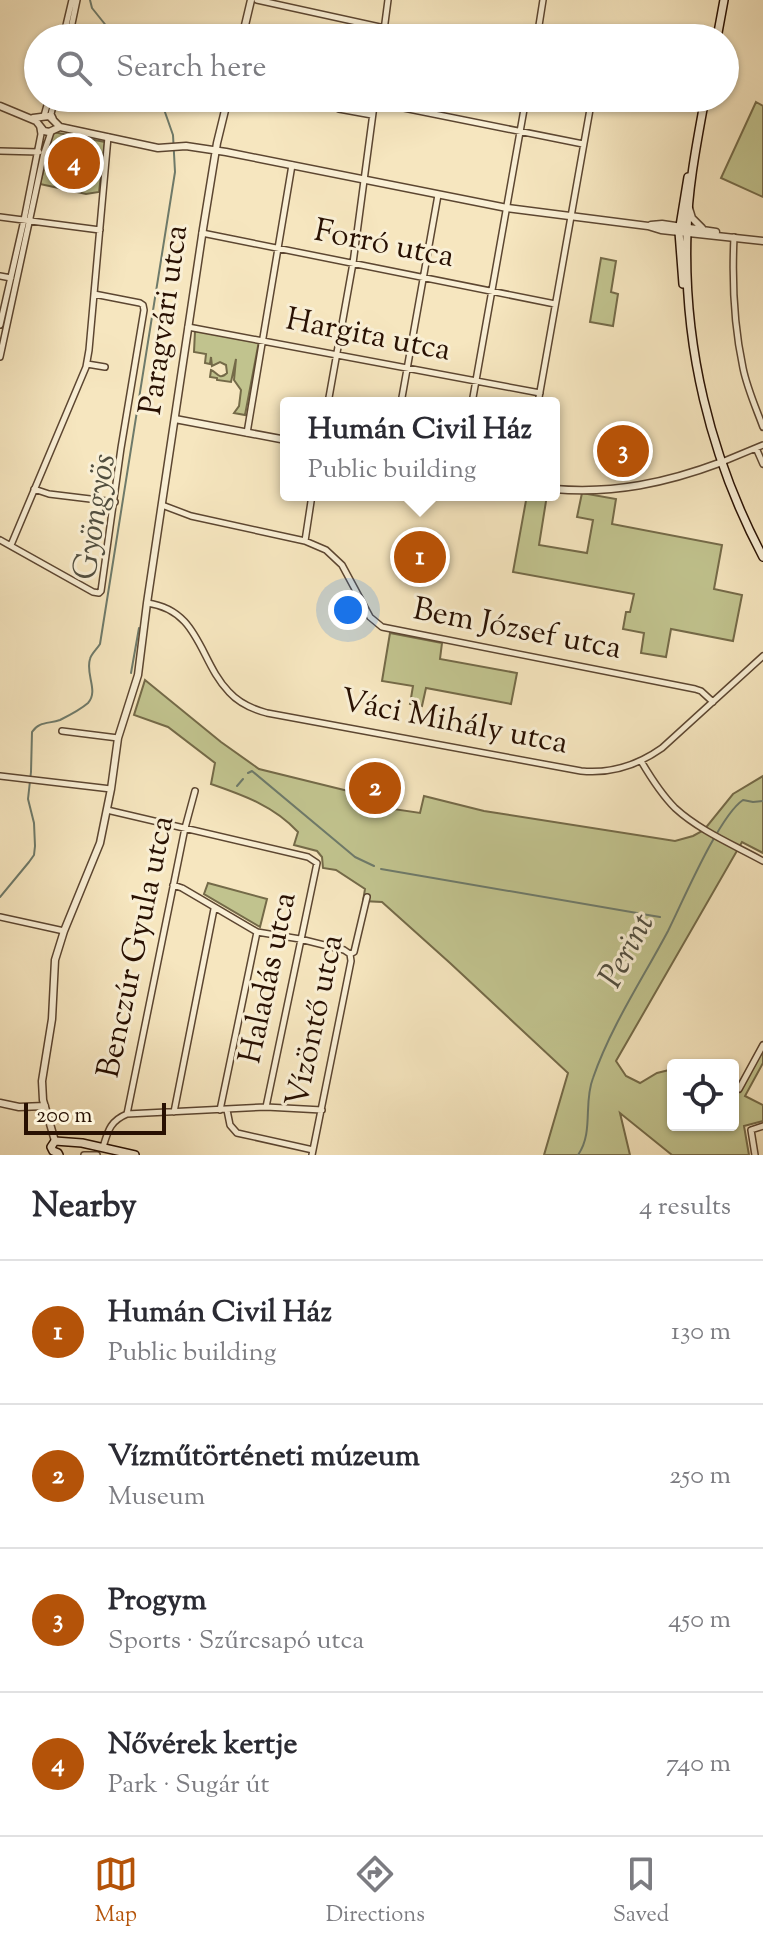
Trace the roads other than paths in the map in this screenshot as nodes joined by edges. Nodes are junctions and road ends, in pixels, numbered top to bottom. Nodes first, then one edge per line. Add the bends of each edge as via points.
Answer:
1 (251, 0) edge
2 (257, 0) edge
3 (388, 0) edge
4 (543, 0) edge
5 (724, 0) edge
6 (74, 1) edge
7 (69, 24) edge
8 (245, 24) edge
9 (366, 24) edge
10 (385, 24) edge
11 (539, 24) edge
12 (720, 24) edge
13 (0, 106) edge
14 (46, 112) edge
15 (51, 112) edge
16 (225, 112) edge
17 (356, 112) edge
18 (372, 112) edge
19 (429, 112) edge
20 (524, 112) edge
21 (589, 112) edge
22 (702, 112) edge
23 (372, 115) junction
24 (30, 118) junction
25 (42, 118) junction
26 (54, 125) junction
27 (40, 127) junction
28 (520, 132) junction
29 (108, 137) junction
30 (583, 144) junction
31 (0, 151) edge
32 (216, 151) junction
33 (41, 152) junction
34 (695, 152) junction
35 (292, 165) junction
36 (364, 180) junction
37 (438, 195) junction
38 (689, 202) junction
39 (507, 208) junction
40 (681, 212) junction
41 (571, 216) junction
42 (0, 217) edge
43 (27, 220) junction
44 (662, 227) junction
45 (100, 230) junction
46 (683, 230) junction
47 (202, 233) junction
48 (707, 233) junction
49 (734, 237) junction
50 (763, 241) edge
51 (279, 248) junction
52 (679, 248) junction
53 (353, 263) junction
54 (687, 274) junction
55 (0, 276) edge
56 (424, 277) junction
57 (11, 278) junction
58 (492, 291) junction
59 (94, 294) junction
60 (555, 304) junction
61 (688, 312) junction
62 (0, 325) edge
63 (188, 327) junction
64 (263, 341) junction
65 (337, 355) junction
66 (0, 357) edge
67 (87, 364) junction
68 (105, 367) dead end
69 (407, 368) junction
70 (476, 381) junction
71 (540, 393) junction
72 (329, 397) edge
73 (402, 397) edge
74 (473, 397) edge
75 (539, 397) edge
76 (175, 419) junction
77 (763, 427) edge
78 (247, 433) junction
79 (280, 439) edge
80 (763, 445) edge
81 (756, 448) junction
82 (722, 462) junction
83 (763, 464) edge
84 (34, 489) junction
85 (560, 489) edge
86 (311, 501) edge
87 (115, 502) junction
88 (162, 505) junction
89 (0, 540) edge
90 (305, 541) junction
91 (11, 545) junction
92 (763, 557) edge
93 (147, 603) junction
94 (763, 656) edge
95 (713, 702) junction
96 (62, 731) dead end
97 (118, 738) junction
98 (641, 761) junction
99 (0, 776) edge
100 (111, 789) junction
101 (195, 791) dead end
102 (107, 810) junction
103 (185, 828) junction
104 (763, 861) edge
105 (173, 885) junction
106 (367, 897) dead end
107 (214, 909) junction
108 (0, 917) edge
109 (64, 931) junction
110 (257, 932) junction
111 (300, 939) junction
112 (350, 954) junction
113 (763, 1045) edge
114 (739, 1089) dead end
115 (0, 1103) edge
116 (45, 1106) junction
117 (266, 1107) junction
118 (224, 1110) junction
119 (322, 1110) junction
120 (174, 1112) junction
121 (127, 1114) junction
122 (763, 1126) edge
123 (59, 1148) edge
124 (103, 1151) edge
125 (313, 1153) edge
126 (84, 1155) edge
127 (121, 1155) edge
128 (135, 1155) edge
129 (755, 1155) edge

1 - 8 street
2 - 9 street
3 - 10 street
4 - 11 street
5 - 12 main road
6 - 7 street
13 - 24 street
14 - 25 street
15 - 26 street
16 - 32 street, Paragvári utca
17 - 23 street
18 - 23 street
19 - 28 street
20 - 28 street
21 - 30 street
22 - 34 main road
23 - 36 street
24 - 25 street
24 - 27 street
25 - 26 street via 49,116
25 - 27 street
26 - 27 street via 44,131
26 - 29 street
26 - 33 street
27 - 33 street
28 - 30 street
28 - 39 street
29 - 32 street via 158,148
29 - 45 street
30 - 41 street
31 - 33 street
32 - 35 street
32 - 47 street, Paragvári utca
33 - 43 street
34 - 38 main road
34 - 40 main road
35 - 36 street
35 - 51 street
36 - 37 street
36 - 53 street
37 - 39 street
37 - 56 street
38 - 46 main road
38 - 48 street via 692,218
39 - 41 street
39 - 58 street
40 - 44 street
40 - 46 main road
41 - 44 street
41 - 60 street
42 - 43 street
43 - 45 street
43 - 57 street
43 - 66 street
44 - 46 street
44 - 52 street
45 - 59 street
46 - 48 street
46 - 52 main road
46 - 54 main road
47 - 51 street, Forró utca
47 - 63 street, Paragvári utca
48 - 49 street
48 - 54 street via 690,244
49 - 50 street
49 - 77 street via 744,371
51 - 53 street, Forró utca
51 - 64 street
52 - 61 main road
53 - 56 street, Forró utca
53 - 65 street
54 - 61 main road
55 - 57 street
56 - 58 street, Forró utca
56 - 69 street
57 - 62 street
58 - 60 street, Forró utca
58 - 70 street
59 - 67 street
59 - 87 street via 140,303 144,310
60 - 71 street
61 - 82 main road via 701,391
63 - 64 street, Hargita utca
63 - 76 street, Paragvári utca
64 - 65 street, Hargita utca
64 - 78 street
65 - 69 street, Hargita utca
65 - 72 street
67 - 68 street
67 - 84 street
69 - 70 street, Hargita utca
69 - 73 street
70 - 71 street, Hargita utca
70 - 74 street
71 - 75 street
76 - 78 street
76 - 88 street, Paragvári utca
78 - 79 street
80 - 81 street
81 - 82 street
81 - 83 street
82 - 85 street via 636,487
82 - 92 main road
84 - 87 street
84 - 91 street
86 - 90 street
87 - 91 street via 99,593
88 - 90 street, Bem József utca
88 - 93 street, Paragvári utca
89 - 91 street
90 - 95 street, Bem József utca via 337,559 370,617 382,627 695,689
93 - 97 street, Paragvári utca via 138,675
93 - 98 street, Váci Mihály utca via 181,618 227,690 259,711 572,770 604,772
94 - 95 street, Váci Mihály utca
95 - 98 street, Váci Mihály utca
96 - 97 street
97 - 100 street, Paragvári utca
98 - 104 street via 674,807
99 - 100 street
100 - 102 street, Paragvári utca
101 - 103 street, Benczúr Gyula utca
102 - 103 street
102 - 109 street, Paragvári utca via 100,843
103 - 105 street, Benczúr Gyula utca
103 - 111 street, Haladás utca via 315,860
105 - 107 street
105 - 121 street, Benczúr Gyula utca
106 - 112 street, Vízöntő utca
107 - 110 street
107 - 120 street
108 - 109 street
109 - 116 street, Paragvári utca via 55,960 52,1019 42,1067
110 - 111 street
110 - 118 street
111 - 112 street
111 - 117 street, Haladás utca
112 - 119 street, Vízöntő utca
113 - 114 street
115 - 116 street
116 - 123 street, Paragvári utca
117 - 118 street
117 - 119 street
118 - 120 street
118 - 125 street via 237,1133
119 - 125 street, Vízöntő utca
120 - 121 street
121 - 124 street via 110,1126
122 - 129 street via 751,1130
123 - 124 main road via 86,1145
124 - 126 street
124 - 127 main road
124 - 128 main road

